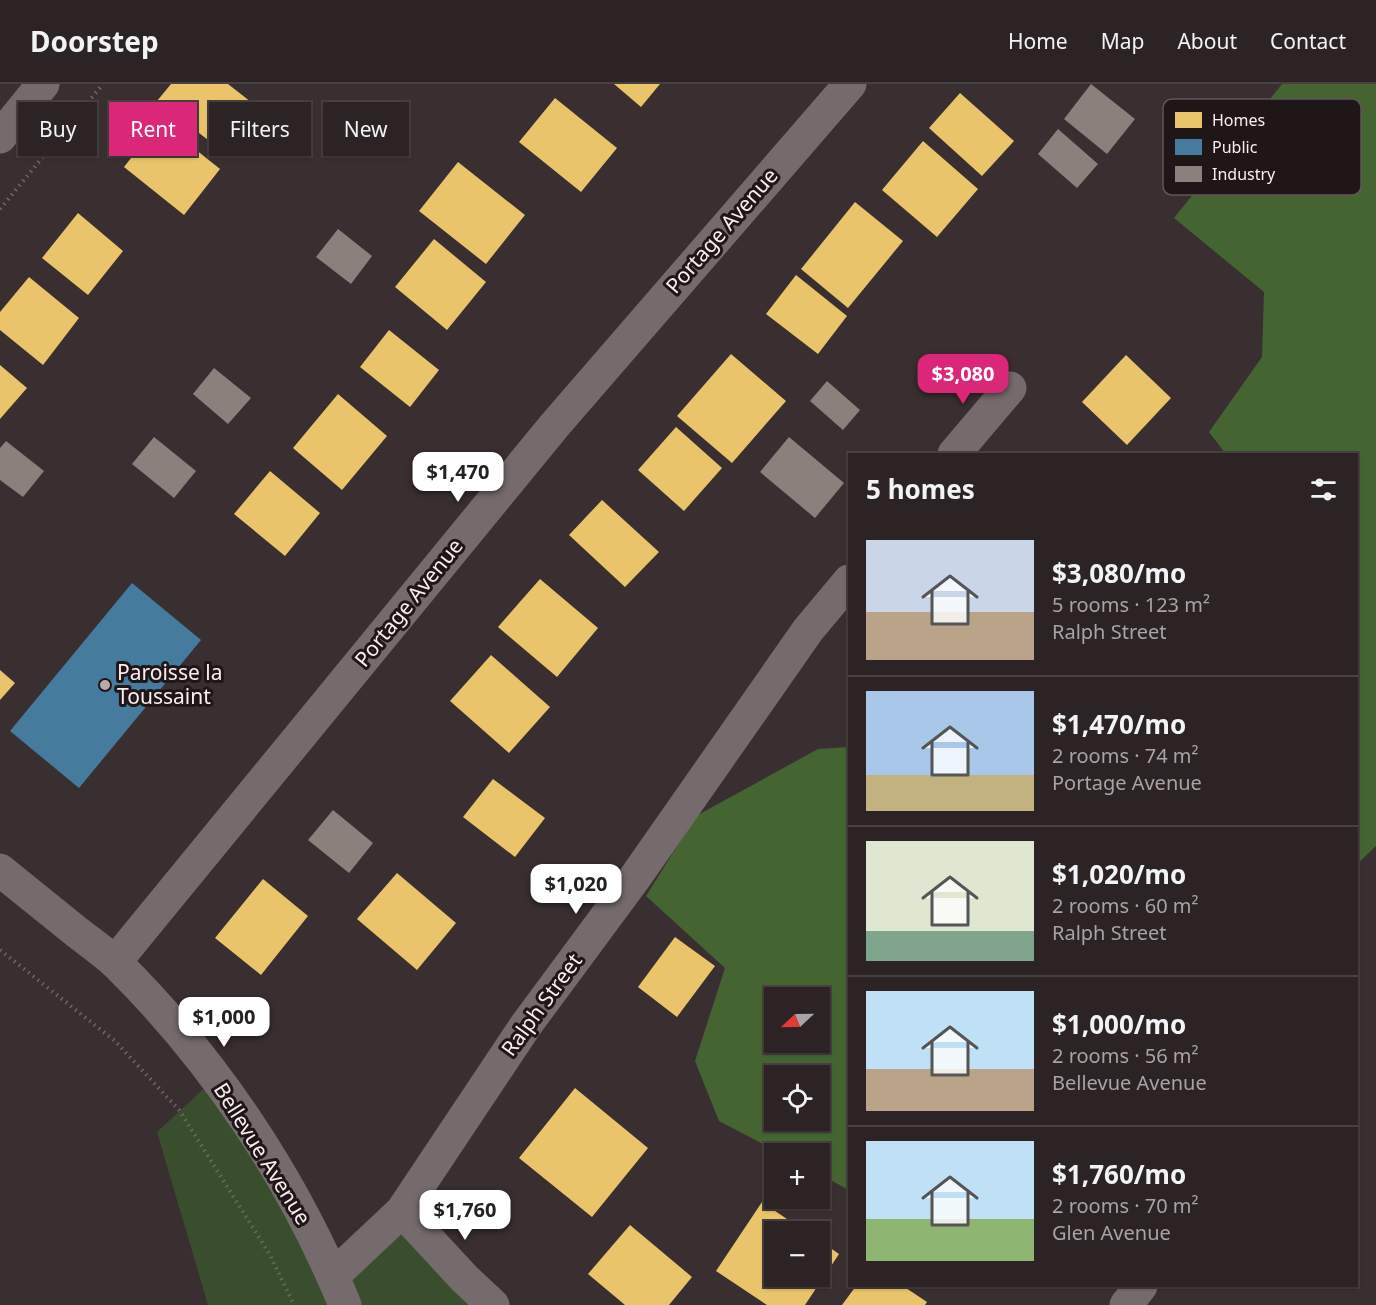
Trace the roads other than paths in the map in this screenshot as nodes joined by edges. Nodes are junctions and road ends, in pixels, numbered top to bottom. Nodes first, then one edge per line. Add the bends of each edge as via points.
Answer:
1 (43, 84) edge
2 (850, 84) edge
3 (0, 137) edge
4 (1010, 388) dead end
5 (955, 453) edge
6 (848, 582) edge
7 (0, 870) edge
8 (115, 962) junction
9 (402, 1211) junction
10 (1140, 1287) edge
11 (339, 1291) edge
12 (493, 1305) edge
13 (1126, 1305) edge

1 - 3 street
2 - 8 street, Portage Avenue via 554,426
4 - 5 street
6 - 9 street, Ralph Street via 808,630 634,879 526,1025
7 - 8 street, Bellevue Avenue
8 - 11 street, Bellevue Avenue via 168,1017 236,1106 284,1181
9 - 11 street, Ralph Street
9 - 12 street
10 - 13 street

